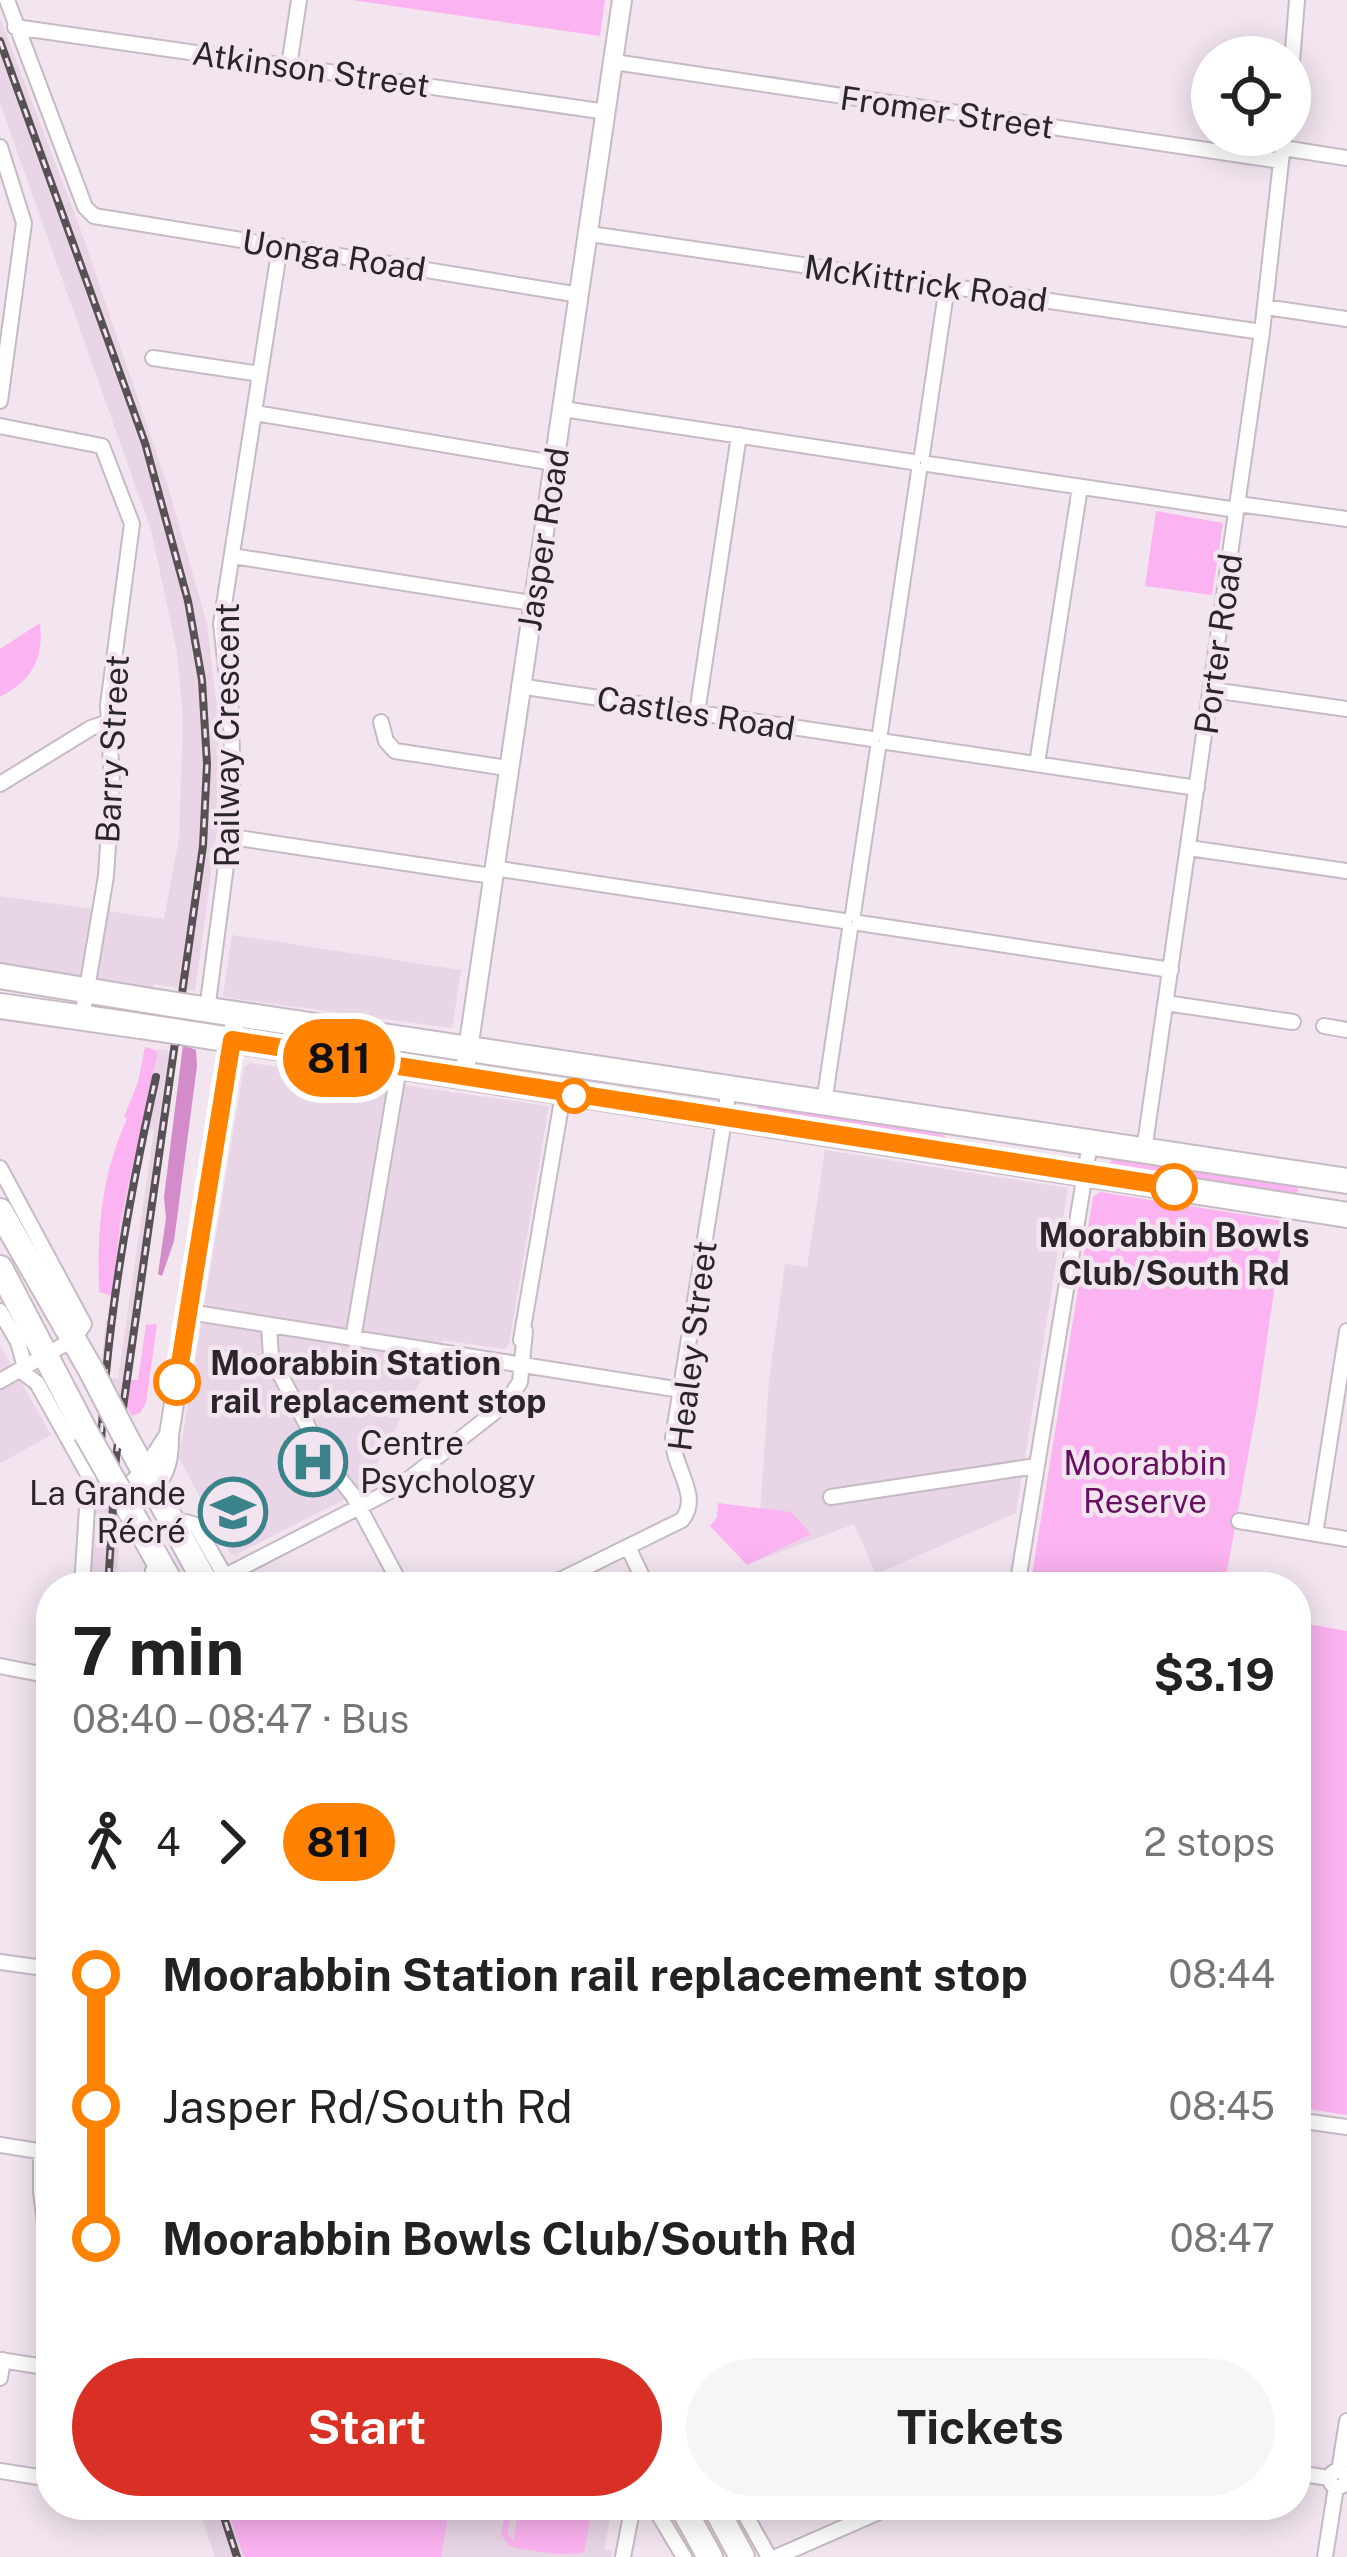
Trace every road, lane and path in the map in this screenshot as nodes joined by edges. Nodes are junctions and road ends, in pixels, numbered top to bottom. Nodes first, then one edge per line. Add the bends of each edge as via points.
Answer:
1 (7, 0) edge
2 (299, 0) edge
3 (622, 0) edge
4 (1300, 5) edge
5 (15, 27) junction
6 (1296, 36) edge
7 (614, 62) junction
8 (289, 65) junction
9 (607, 112) junction
10 (1191, 136) edge
11 (0, 147) edge
12 (1311, 152) edge
13 (1281, 156) edge
14 (1347, 158) edge
15 (590, 234) junction
16 (280, 247) junction
17 (947, 286) junction
18 (580, 295) junction
19 (1265, 307) junction
20 (1347, 320) edge
21 (1262, 332) junction
22 (154, 358) dead end
23 (260, 374) junction
24 (0, 401) edge
25 (563, 409) junction
26 (255, 413) junction
27 (0, 426) edge
28 (739, 435) junction
29 (554, 463) junction
30 (921, 463) junction
31 (1080, 487) junction
32 (1238, 507) junction
33 (1347, 519) edge
34 (232, 556) junction
35 (532, 603) junction
36 (519, 686) junction
37 (1212, 690) junction
38 (1347, 709) edge
39 (697, 713) junction
40 (109, 722) junction
41 (381, 722) dead end
42 (879, 740) junction
43 (1037, 764) junction
44 (507, 768) junction
45 (0, 784) edge
46 (1197, 788) junction
47 (232, 837) junction
48 (1189, 848) junction
49 (1347, 871) edge
50 (492, 872) junction
51 (851, 922) junction
52 (1171, 970) junction
53 (0, 976) edge
54 (87, 990) junction
55 (205, 1003) junction
56 (1166, 1004) junction
57 (0, 1006) edge
58 (236, 1014) junction
59 (82, 1018) junction
60 (1293, 1022) dead end
61 (1324, 1026) dead end
62 (1347, 1030) edge
63 (232, 1040) junction
64 (468, 1049) junction
65 (399, 1067) junction
66 (464, 1077) junction
67 (728, 1089) junction
68 (563, 1094) junction
69 (824, 1103) junction
70 (724, 1119) junction
71 (951, 1122) junction
72 (1090, 1143) junction
73 (1144, 1151) junction
74 (958, 1154) junction
75 (0, 1168) edge
76 (1085, 1173) junction
77 (1312, 1175) junction
78 (1347, 1180) edge
79 (1307, 1208) junction
80 (8, 1209) edge
81 (1347, 1215) edge
82 (0, 1268) edge
83 (0, 1311) edge
84 (189, 1312) junction
85 (19, 1323) junction
86 (269, 1325) junction
87 (1347, 1331) edge
88 (74, 1339) junction
89 (353, 1339) junction
90 (30, 1364) junction
91 (519, 1365) junction
92 (1343, 1377) edge
93 (0, 1382) edge
94 (681, 1390) junction
95 (1036, 1466) junction
96 (148, 1479) junction
97 (831, 1497) dead end
98 (122, 1498) junction
99 (359, 1507) junction
100 (1238, 1521) dead end
101 (175, 1527) junction
102 (1315, 1534) junction
103 (1347, 1539) edge
104 (628, 1547) junction
105 (154, 1564) edge
106 (83, 1572) edge
107 (212, 1572) edge
108 (241, 1572) edge
109 (394, 1572) edge
110 (577, 1572) edge
111 (640, 1572) edge
112 (1019, 1572) edge
113 (0, 1666) edge
114 (36, 1673) edge
115 (0, 1962) edge
116 (36, 1967) edge
117 (1311, 2122) edge
118 (1347, 2127) edge
119 (0, 2145) edge
120 (36, 2150) edge
121 (2, 2360) edge
122 (36, 2366) edge
123 (0, 2378) edge
124 (1347, 2421) edge
125 (0, 2471) edge
126 (36, 2477) edge
127 (1339, 2479) edge
128 (630, 2520) edge
129 (662, 2520) edge
130 (689, 2520) edge
131 (722, 2520) edge
132 (750, 2520) edge
133 (849, 2520) edge
134 (623, 2557) edge
135 (684, 2557) edge
136 (710, 2557) edge
137 (742, 2557) edge
138 (773, 2557) edge
139 (1325, 2557) edge

1 - 5 street
2 - 8 street
3 - 7 main road, Jasper Road
4 - 6 street
5 - 8 street, Atkinson Street
5 - 16 street, Uonga Road via 88,212
7 - 9 main road, Jasper Road
7 - 10 street, Fromer Street
8 - 9 street, Atkinson Street
9 - 15 main road, Jasper Road
11 - 24 street via 24,223
12 - 14 street, Fromer Street
13 - 19 street, Porter Road
15 - 17 street, McKittrick Road
15 - 18 main road, Jasper Road
16 - 18 street, Uonga Road
16 - 23 street, Railway Crescent
17 - 21 street, McKittrick Road
17 - 30 street
18 - 25 main road, Jasper Road
19 - 20 street
19 - 21 street, Porter Road
21 - 32 street, Porter Road
22 - 23 street
23 - 26 street, Railway Crescent
25 - 28 street
25 - 29 main road, Jasper Road
26 - 29 street
26 - 34 street, Railway Crescent
27 - 40 street, Barry Street via 94,442 110,456 132,524
28 - 30 street
28 - 39 street
29 - 35 main road, Jasper Road
30 - 31 street
30 - 42 street
31 - 32 street
31 - 43 street
32 - 33 street
32 - 37 street, Porter Road
34 - 35 street
34 - 47 street, Railway Crescent via 221,631
35 - 36 main road, Jasper Road
36 - 39 street, Castles Road
36 - 44 main road, Jasper Road
37 - 38 street
37 - 46 street, Porter Road
39 - 42 street, Castles Road
40 - 45 street
40 - 54 street, Barry Street via 106,876
41 - 44 street via 395,751
42 - 43 street, Castles Road
42 - 51 street
43 - 46 street, Castles Road
44 - 50 main road, Jasper Road
46 - 48 street, Porter Road
47 - 50 street
47 - 55 street, Railway Crescent
48 - 49 street
48 - 52 street, Porter Road
50 - 51 street
50 - 64 main road, Jasper Road
51 - 52 street
51 - 69 street
52 - 56 street, Porter Road
53 - 54 highway
54 - 55 highway, bridge
54 - 59 street, Barry Street
55 - 58 highway
56 - 60 street
56 - 73 street, Porter Road
57 - 59 highway
58 - 63 main road
58 - 64 highway
59 - 63 highway, bridge
61 - 62 street
63 - 65 highway
63 - 84 main road
64 - 66 main road, Jasper Road
64 - 67 highway
65 - 66 highway
65 - 89 street
66 - 68 highway
67 - 69 highway
67 - 70 street, Healey Street
68 - 70 highway
68 - 91 street
69 - 71 highway
70 - 74 highway
70 - 94 street, Healey Street
71 - 72 highway
71 - 74 highway
72 - 73 highway
72 - 76 street
73 - 77 highway
74 - 76 highway
75 - 80 street
76 - 79 highway
76 - 95 street
77 - 78 highway
77 - 79 highway
79 - 81 highway
80 - 88 highway
80 - 88 street via 83,1318
82 - 85 highway
83 - 85 street
84 - 86 street
84 - 96 main road via 166,1474
85 - 90 highway
86 - 89 street
86 - 99 street via 271,1357
87 - 92 street
88 - 90 street
88 - 96 highway, bridge
89 - 91 street
90 - 93 street
90 - 98 highway, bridge via 86,1433
90 - 106 street via 88,1476
91 - 94 street
91 - 99 street via 506,1404 410,1480
92 - 102 street
94 - 104 street, Healey Street via 673,1455 690,1510
95 - 97 street
95 - 112 street
96 - 98 main road
96 - 101 highway
98 - 105 highway
99 - 108 street
99 - 109 street
100 - 102 street
101 - 105 highway
101 - 107 highway
102 - 103 street
104 - 110 street, Healey Street
104 - 111 street
113 - 114 street
115 - 116 street
117 - 118 street
119 - 120 street
121 - 122 street
121 - 123 street
124 - 127 street
125 - 126 street
127 - 139 street
128 - 134 street
129 - 135 street
130 - 136 highway
131 - 137 highway
132 - 138 street
133 - 138 street

